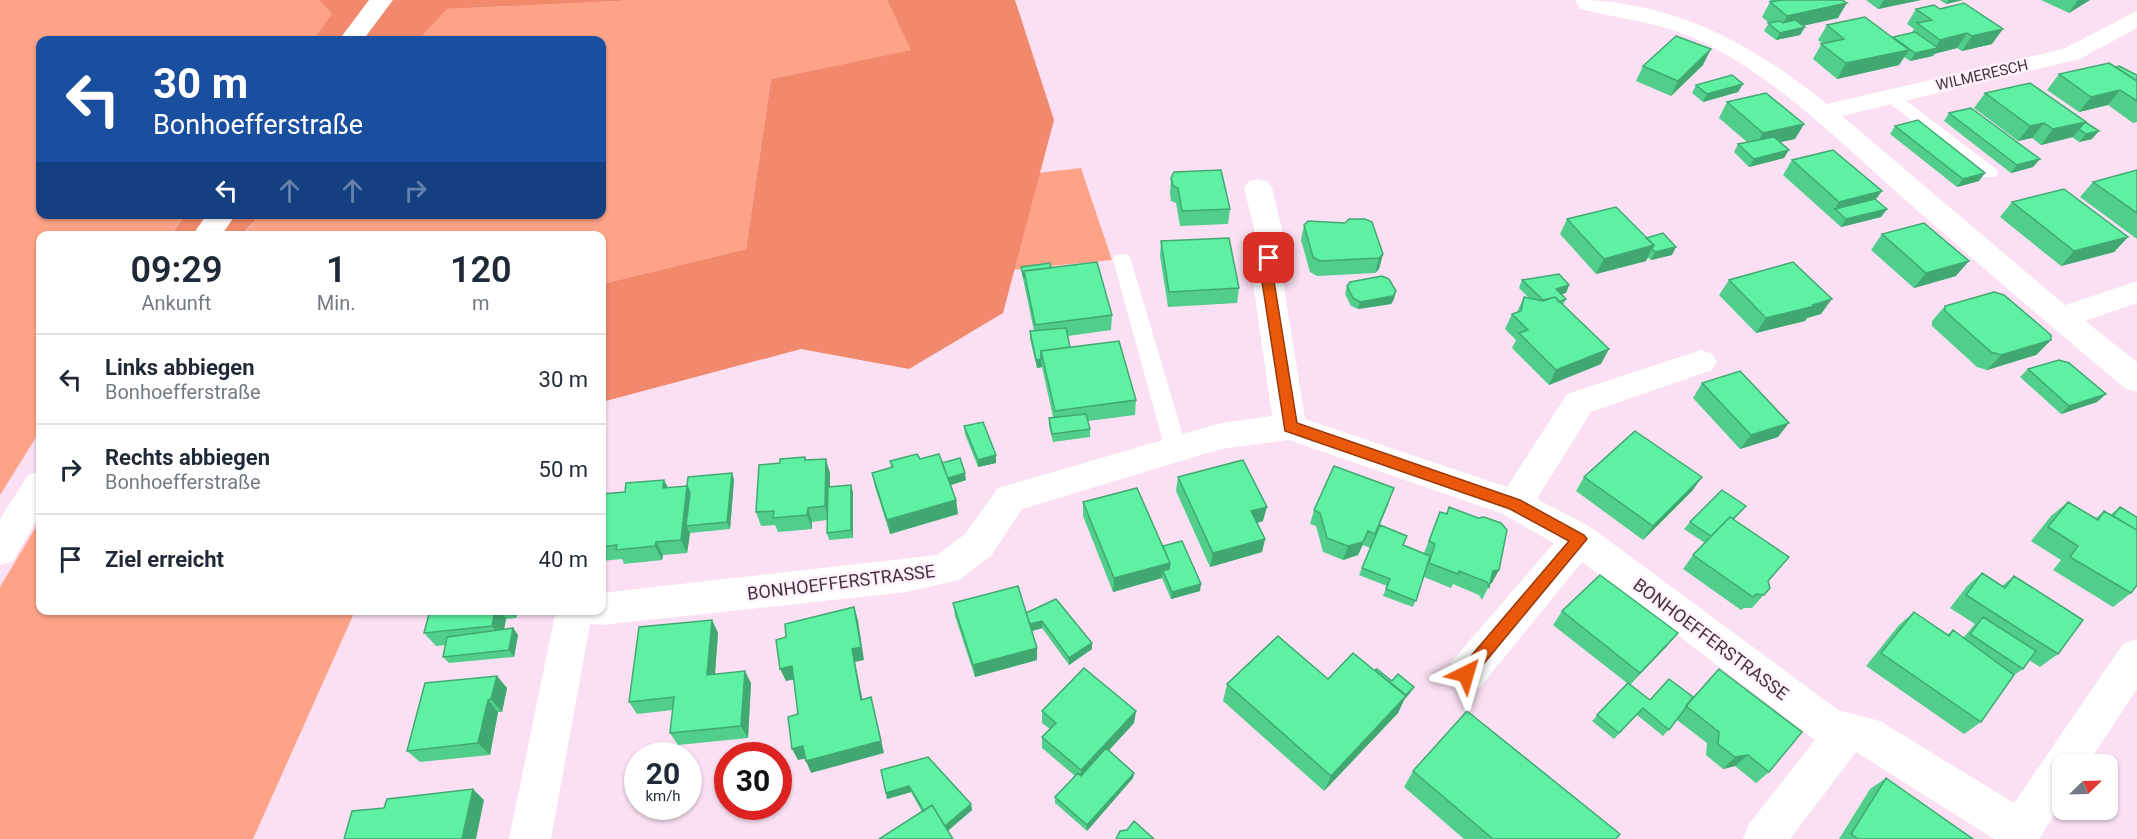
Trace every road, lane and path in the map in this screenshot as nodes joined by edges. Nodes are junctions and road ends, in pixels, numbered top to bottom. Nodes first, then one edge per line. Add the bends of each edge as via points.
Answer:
1 (381, 0) edge
2 (1587, 0) edge
3 (1681, 11) edge
4 (2137, 18) edge
5 (354, 36) edge
6 (1890, 96) junction
7 (1820, 113) junction
8 (1990, 173) dead end
9 (1258, 188) dead end
10 (1122, 260) dead end
11 (2137, 292) edge
12 (2059, 318) junction
13 (1701, 362) dead end
14 (2137, 380) edge
15 (1290, 427) junction
16 (1176, 449) junction
17 (36, 492) edge
18 (1515, 504) junction
19 (1579, 539) junction
20 (0, 550) edge
21 (606, 609) edge
22 (573, 615) edge
23 (2137, 656) edge
24 (1466, 674) dead end
25 (1847, 731) junction
26 (2071, 754) edge
27 (2052, 787) edge
28 (2026, 835) edge
29 (530, 839) edge
30 (1764, 839) edge

1 - 5 street
2 - 3 street via 1588,4 1642,13
3 - 7 street
4 - 6 street, WILMERESCH via 2071,54
6 - 7 street, WILMERESCH
6 - 8 lane
7 - 12 street
9 - 15 street via 1271,241 1267,275
10 - 16 lane
11 - 12 street
12 - 14 street
13 - 18 street via 1579,403
15 - 16 street, BONHOEFFERSTRASSE via 1221,436
15 - 18 street, BONHOEFFERSTRASSE
16 - 21 street, BONHOEFFERSTRASSE via 1010,498 978,545 946,569
17 - 20 street
18 - 19 street, BONHOEFFERSTRASSE
19 - 24 street
19 - 25 street, BONHOEFFERSTRASSE via 1829,727
22 - 29 street
23 - 26 street, BONHOEFFERSTRASSE
25 - 28 street, BONHOEFFERSTRASSE via 1866,735
25 - 30 street
27 - 28 street, BONHOEFFERSTRASSE

